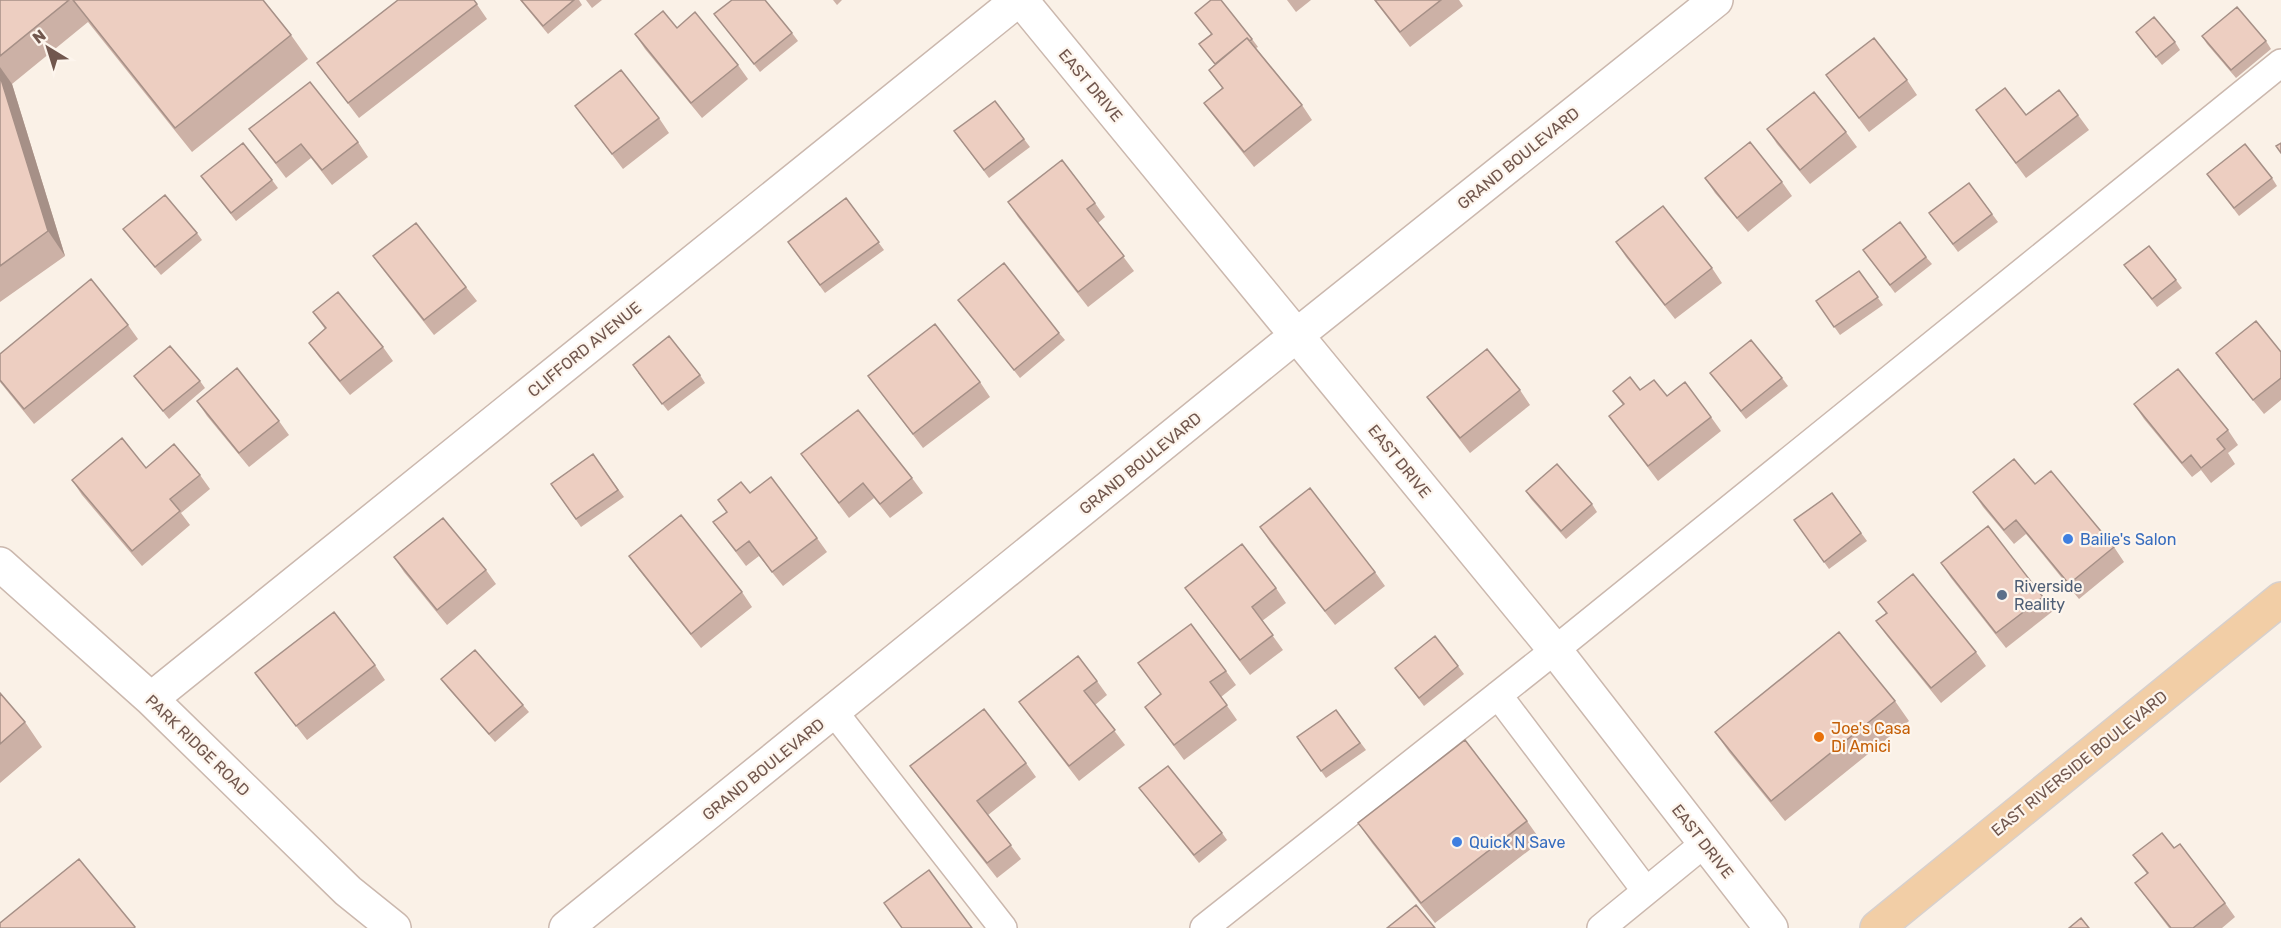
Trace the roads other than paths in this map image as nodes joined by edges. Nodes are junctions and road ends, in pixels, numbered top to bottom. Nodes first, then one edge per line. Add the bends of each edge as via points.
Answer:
1 (1019, 0) edge
2 (1716, 0) edge
3 (2281, 63) edge
4 (1297, 335) junction
5 (0, 564) edge
6 (2281, 599) edge
7 (1555, 650) junction
8 (1498, 695) junction
9 (151, 699) junction
10 (834, 712) junction
11 (1705, 843) junction
12 (1646, 891) junction
13 (394, 928) edge
14 (566, 928) edge
15 (1003, 928) edge
16 (1204, 928) edge
17 (1601, 928) edge
18 (1771, 928) edge
19 (1877, 928) edge

1 - 4 street, EAST DRIVE
1 - 9 street, CLIFFORD AVENUE
2 - 4 street, GRAND BOULEVARD
3 - 7 lane
4 - 7 street, EAST DRIVE
4 - 10 street, GRAND BOULEVARD
5 - 9 street, PARK RIDGE ROAD
6 - 19 main road, EAST RIVERSIDE BOULEVARD
7 - 8 lane
7 - 11 street, EAST DRIVE
8 - 12 lane
8 - 16 lane
9 - 13 street, PARK RIDGE ROAD via 348,891
10 - 14 street, GRAND BOULEVARD
10 - 15 lane
11 - 12 lane
11 - 18 street, EAST DRIVE
12 - 17 lane

